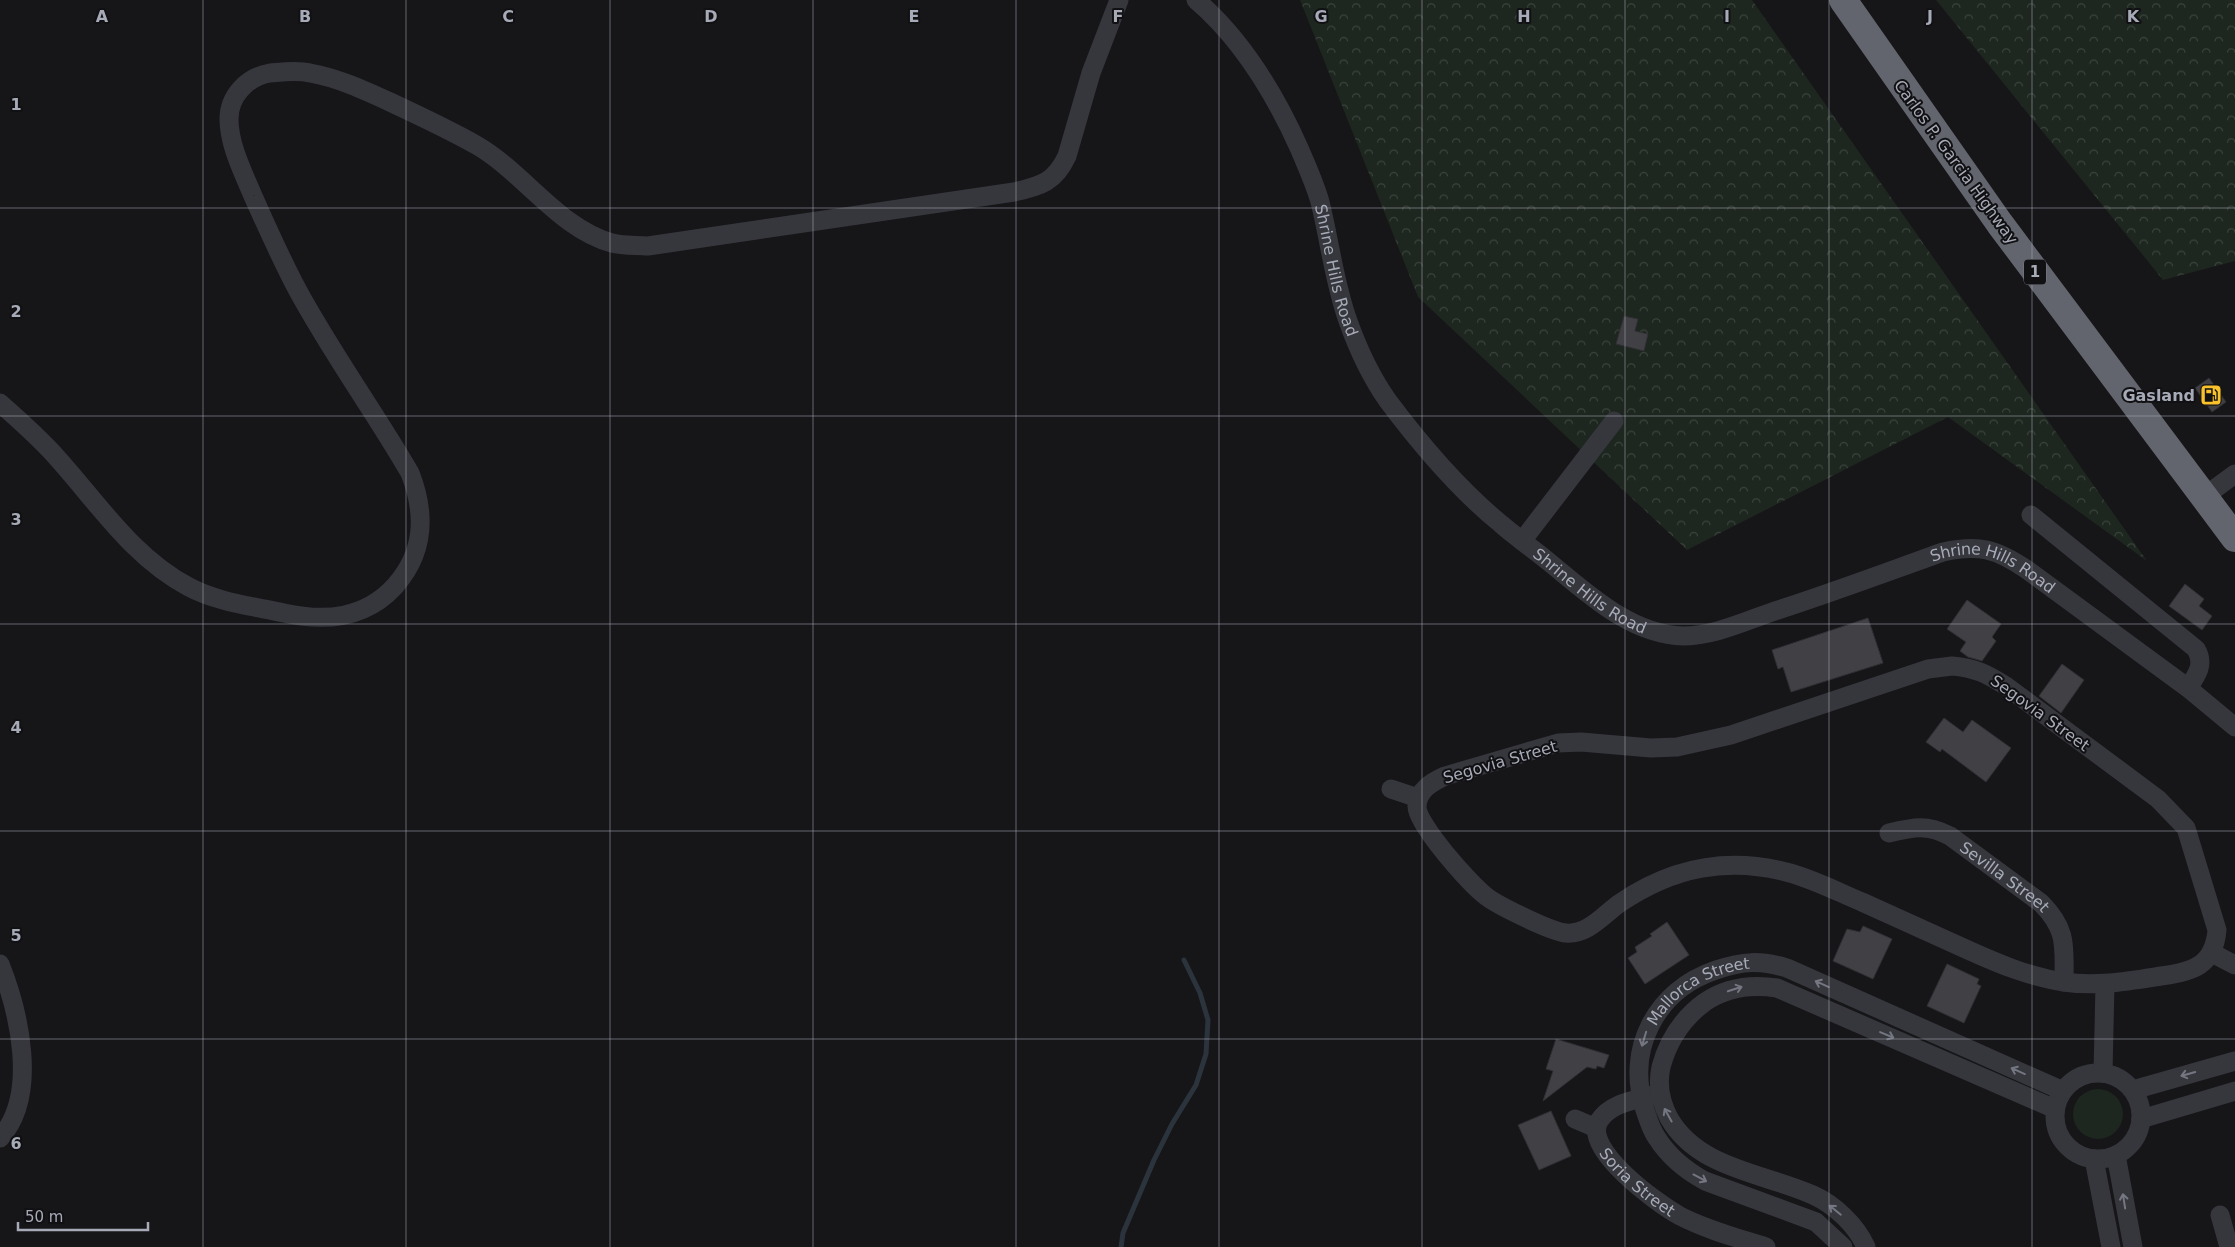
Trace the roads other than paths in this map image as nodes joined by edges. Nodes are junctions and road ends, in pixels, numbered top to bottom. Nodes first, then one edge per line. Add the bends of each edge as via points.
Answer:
1 (1120, 0) edge
2 (1196, 0) edge
3 (1843, 0) edge
4 (0, 403) edge
5 (1614, 421) dead end
6 (2235, 474) edge
7 (2205, 496) junction
8 (2031, 515) dead end
9 (2235, 538) edge
10 (1522, 540) junction
11 (2188, 688) junction
12 (2235, 727) edge
13 (1391, 789) dead end
14 (1418, 798) junction
15 (1890, 833) dead end
16 (2212, 953) junction
17 (0, 964) edge
18 (2235, 965) edge
19 (2064, 982) junction
20 (2104, 984) junction
21 (1852, 997) junction
22 (1844, 1017) junction
23 (2235, 1061) edge
24 (2211, 1068) junction
25 (2103, 1073) junction
26 (2063, 1090) junction
27 (2133, 1090) junction
28 (1659, 1093) junction
29 (2227, 1093) edge
30 (1641, 1098) junction
31 (2055, 1109) junction
32 (1575, 1119) dead end
33 (2141, 1119) junction
34 (1596, 1128) junction
35 (0, 1138) edge
36 (2116, 1155) junction
37 (2094, 1159) junction
38 (2221, 1210) edge
39 (1766, 1247) edge
40 (1842, 1247) edge
41 (1866, 1247) edge
42 (2112, 1247) edge
43 (2133, 1247) edge
44 (2229, 1247) edge

1 - 4 street via 1091,74 1067,156 1057,173 1043,184 1014,192 648,246 613,244 581,230 523,179 480,147 362,90 308,72 272,73 251,80 236,92 230,105 229,119 230,134 245,177 298,290 410,473 421,512 410,566 384,598 348,616 300,617 222,600 168,575 125,536 49,450
2 - 10 street, Shrine Hills Road via 1240,46 1288,123 1320,201 1338,292 1374,378 1406,424 1453,478 1500,524
3 - 7 highway, Carlos P. Garcia Highway / 1 via 2000,224
5 - 10 street
6 - 7 street
7 - 9 highway, Carlos P. Garcia Highway / 1
8 - 11 street via 2196,649 2200,666
10 - 11 street, Shrine Hills Road via 1623,618 1666,635 1685,636 1721,629 1943,552 1979,547 1993,550 2026,569
11 - 12 street, Shrine Hills Road
13 - 14 street
14 - 16 street, Segovia Street via 1425,788 1445,776 1558,743 1602,742 1651,748 1700,743 1928,669 1972,668 2006,686 2174,814 2188,835 2214,917 2217,930
14 - 19 street via 1417,809 1423,823 1476,887 1499,904 1566,933 1588,928 1639,891 1665,878 1696,868 1726,864 1756,866 1790,873 1822,885 2002,965
15 - 19 street, Sevilla Street via 1913,827 1938,830 2040,903 2060,928 2064,944
16 - 18 street
16 - 20 street via 2205,962 2182,974
17 - 35 street via 17,1015 22,1085 17,1109 8,1130
19 - 20 street
20 - 25 street
21 - 22 street
26 -> 21 street, Mallorca Street
21 -> 30 street, Mallorca Street via 1768,962 1747,962 1691,981 1660,1008 1650,1024 1640,1058
28 -> 22 street, Mallorca Street via 1663,1059 1679,1028 1691,1013 1726,991 1744,986 1777,988
22 -> 31 street, Mallorca Street
23 - 24 street
24 -> 27 street
24 - 29 street
25 - 26 street via 2088,1074
25 - 27 street via 2120,1078
26 - 31 street
27 - 33 street
28 - 30 street, Soria Street
41 -> 28 street, Mallorca Street via 1843,1216 1813,1195 1699,1151 1673,1124
29 - 33 street
30 - 34 street, Soria Street via 1610,1109
30 -> 40 street, Mallorca Street via 1665,1150 1688,1171 1705,1181 1816,1222
31 - 37 street via 2056,1129 2067,1146 2084,1157
32 - 34 street
33 - 36 street via 2134,1140
34 - 39 street, Soria Street via 1604,1150 1643,1192 1681,1216
36 - 37 street
43 -> 36 street
37 - 42 street
38 - 44 street

